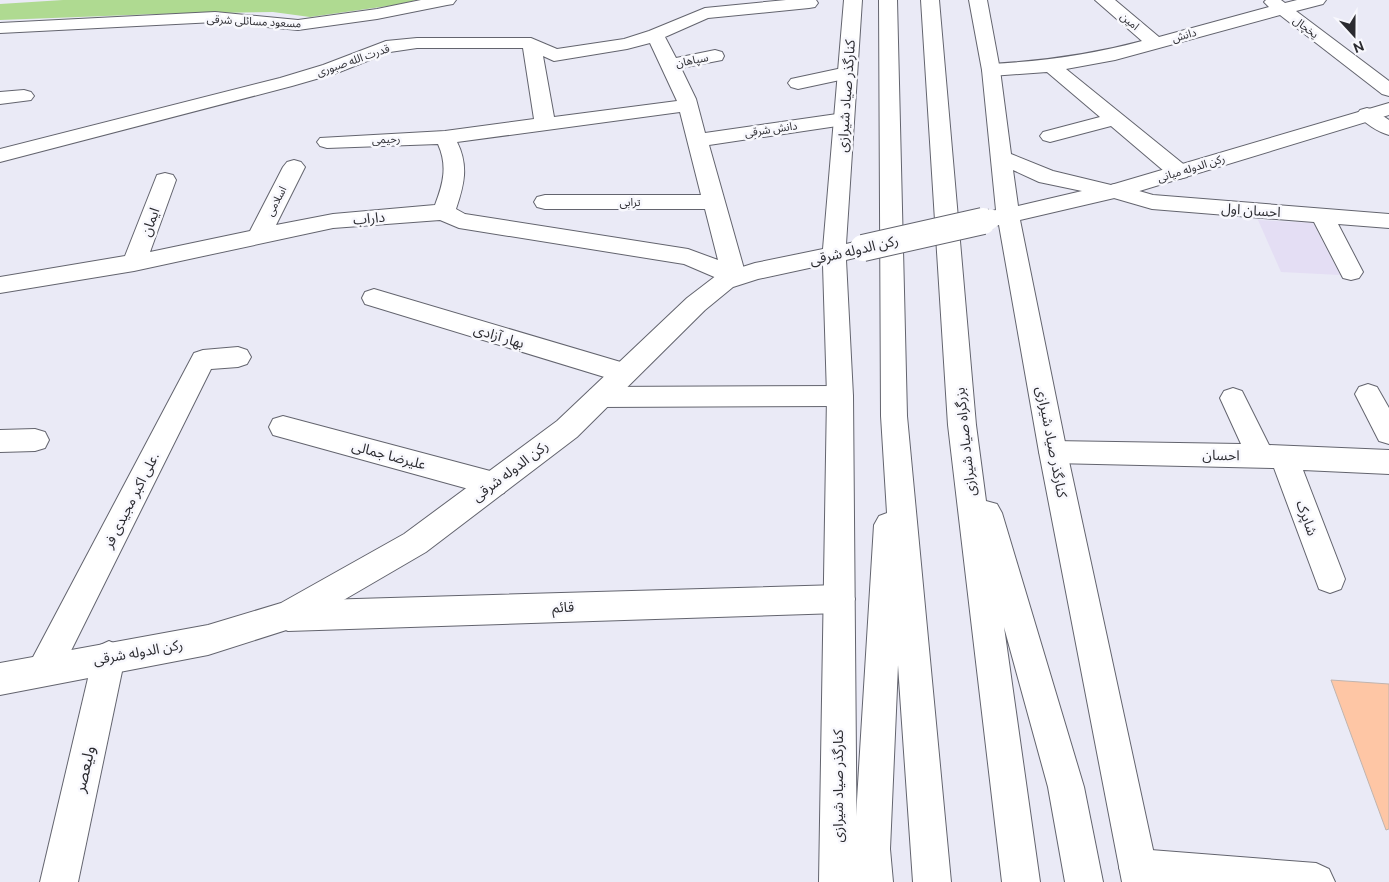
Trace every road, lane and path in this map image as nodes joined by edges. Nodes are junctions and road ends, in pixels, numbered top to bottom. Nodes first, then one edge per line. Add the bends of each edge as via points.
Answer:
1 (447, 0) edge
2 (853, 0) edge
3 (888, 0) edge
4 (930, 0) edge
5 (978, 0) edge
6 (1104, 0) edge
7 (1317, 0) edge
8 (808, 4) dead end
9 (1276, 4) edge
10 (704, 7) edge
11 (0, 28) edge
12 (655, 35) junction
13 (531, 43) junction
14 (1155, 43) junction
15 (715, 56) dead end
16 (670, 65) junction
17 (1051, 66) junction
18 (991, 70) junction
19 (848, 73) junction
20 (798, 83) dead end
21 (1389, 90) edge
22 (24, 96) dead end
23 (0, 98) edge
24 (688, 106) junction
25 (1389, 109) edge
26 (1367, 114) junction
27 (844, 119) junction
28 (1115, 119) junction
29 (546, 124) junction
30 (1389, 130) edge
31 (1050, 136) dead end
32 (445, 137) junction
33 (697, 140) junction
34 (327, 142) dead end
35 (0, 156) edge
36 (1001, 157) junction
37 (294, 167) dead end
38 (1179, 172) junction
39 (165, 180) dead end
40 (1115, 191) junction
41 (545, 202) dead end
42 (714, 202) junction
43 (444, 212) junction
44 (1322, 216) junction
45 (1000, 217) junction
46 (1389, 220) edge
47 (258, 236) junction
48 (849, 251) junction
49 (134, 263) junction
50 (1351, 272) dead end
51 (734, 276) junction
52 (0, 285) edge
53 (374, 298) dead end
54 (238, 357) dead end
55 (624, 374) junction
56 (1368, 394) dead end
57 (840, 396) junction
58 (599, 397) junction
59 (1233, 398) dead end
60 (894, 416) junction
61 (962, 425) junction
62 (283, 426) dead end
63 (1389, 433) edge
64 (35, 440) dead end
65 (0, 442) edge
66 (1053, 452) junction
67 (1273, 457) junction
68 (1389, 462) edge
69 (494, 484) junction
70 (1330, 579) dead end
71 (839, 599) junction
72 (288, 616) junction
73 (110, 657) junction
74 (44, 670) junction
75 (0, 679) edge
76 (1140, 875) edge
77 (59, 882) edge
78 (838, 882) edge
79 (874, 882) edge
80 (932, 882) edge
81 (1022, 882) edge
82 (1084, 882) edge
83 (1316, 882) edge

1 - 11 main road, مسعود مسائلی شرقی via 377,14 298,24 215,17
2 - 19 main road, کنارگذر صیاد شیرازی
3 - 60 main road
4 - 61 main road, بزرگراه صیاد شیرازی
5 - 18 main road, کنارگذر صیاد شیرازی
6 - 14 main road, امین
7 - 9 main road, دانش
8 - 10 main road, قدرت الله صبوری
9 - 14 main road, دانش
9 - 21 main road, یخچال
10 - 12 main road, قدرت الله صبوری
12 - 13 main road, قدرت الله صبوری via 626,44 554,55
12 - 16 main road
13 - 29 main road
13 - 35 main road, قدرت الله صبوری via 417,43 386,48 285,82
14 - 17 main road, دانش via 1108,56
15 - 16 main road, سپاهان
16 - 24 main road
17 - 18 main road, دانش
17 - 28 main road
18 - 36 main road, کنارگذر صیاد شیرازی
19 - 20 main road
19 - 27 main road, کنارگذر صیاد شیرازی
22 - 23 main road
24 - 29 main road, رحیمی
24 - 33 main road
25 - 26 main road, رکن الدوله میانی
26 - 30 main road
26 - 38 main road, رکن الدوله میانی
27 - 33 main road, دانش شرقی
27 - 48 main road, کنارگذر صیاد شیرازی
28 - 31 main road
28 - 38 main road
29 - 32 main road, رحیمی
32 - 34 main road, رحیمی
32 - 43 main road via 452,151 456,174
33 - 42 main road
36 - 40 main road, احسان اول via 1046,177
36 - 45 main road, کنارگذر صیاد شیرازی
37 - 47 main road, اسلامی
38 - 40 main road, رکن الدوله میانی
39 - 49 main road, ایمان
40 - 44 main road, احسان اول via 1152,202
40 - 45 main road, رکن الدوله میانی
41 - 42 main road, ترابی
42 - 51 main road
43 - 47 main road, داراب via 333,221
43 - 51 main road, داراب via 458,221 688,257
44 - 46 main road, احسان اول
44 - 50 main road
45 - 48 main road, رکن الدوله شرقی, bridge
45 - 66 main road, کنارگذر صیاد شیرازی
47 - 49 main road, داراب
48 - 51 main road, رکن الدوله شرقی
48 - 57 main road, کنارگذر صیاد شیرازی
49 - 52 main road, داراب
51 - 55 main road, رکن الدوله شرقی via 696,304
53 - 55 main road, بهار آزادی
54 - 74 main road, علی اکبر مجیدی فر. via 203,360
55 - 58 main road, رکن الدوله شرقی
56 - 63 main road
57 - 58 main road
57 - 71 main road, کنارگذر صیاد شیرازی
58 - 69 main road, رکن الدوله شرقی via 567,428
59 - 67 main road, شاپرک
60 - 79 main road via 872,849
60 - 80 main road
61 - 81 main road, بزرگراه صیاد شیرازی
61 - 82 main road via 1066,787
62 - 69 main road, علیرضا جمالی
64 - 65 main road
66 - 67 main road, احسان
66 - 76 main road, کنارگذر صیاد شیرازی
67 - 68 main road, احسان
67 - 70 main road, شاپرک
69 - 72 main road, رکن الدوله شرقی via 414,544
71 - 72 main road, قائم
71 - 78 main road, کنارگذر صیاد شیرازی
72 - 73 main road, رکن الدوله شرقی via 208,640
73 - 74 main road, رکن الدوله شرقی
73 - 77 main road, ولیعصر
74 - 75 main road, رکن الدوله شرقی
76 - 83 main road

